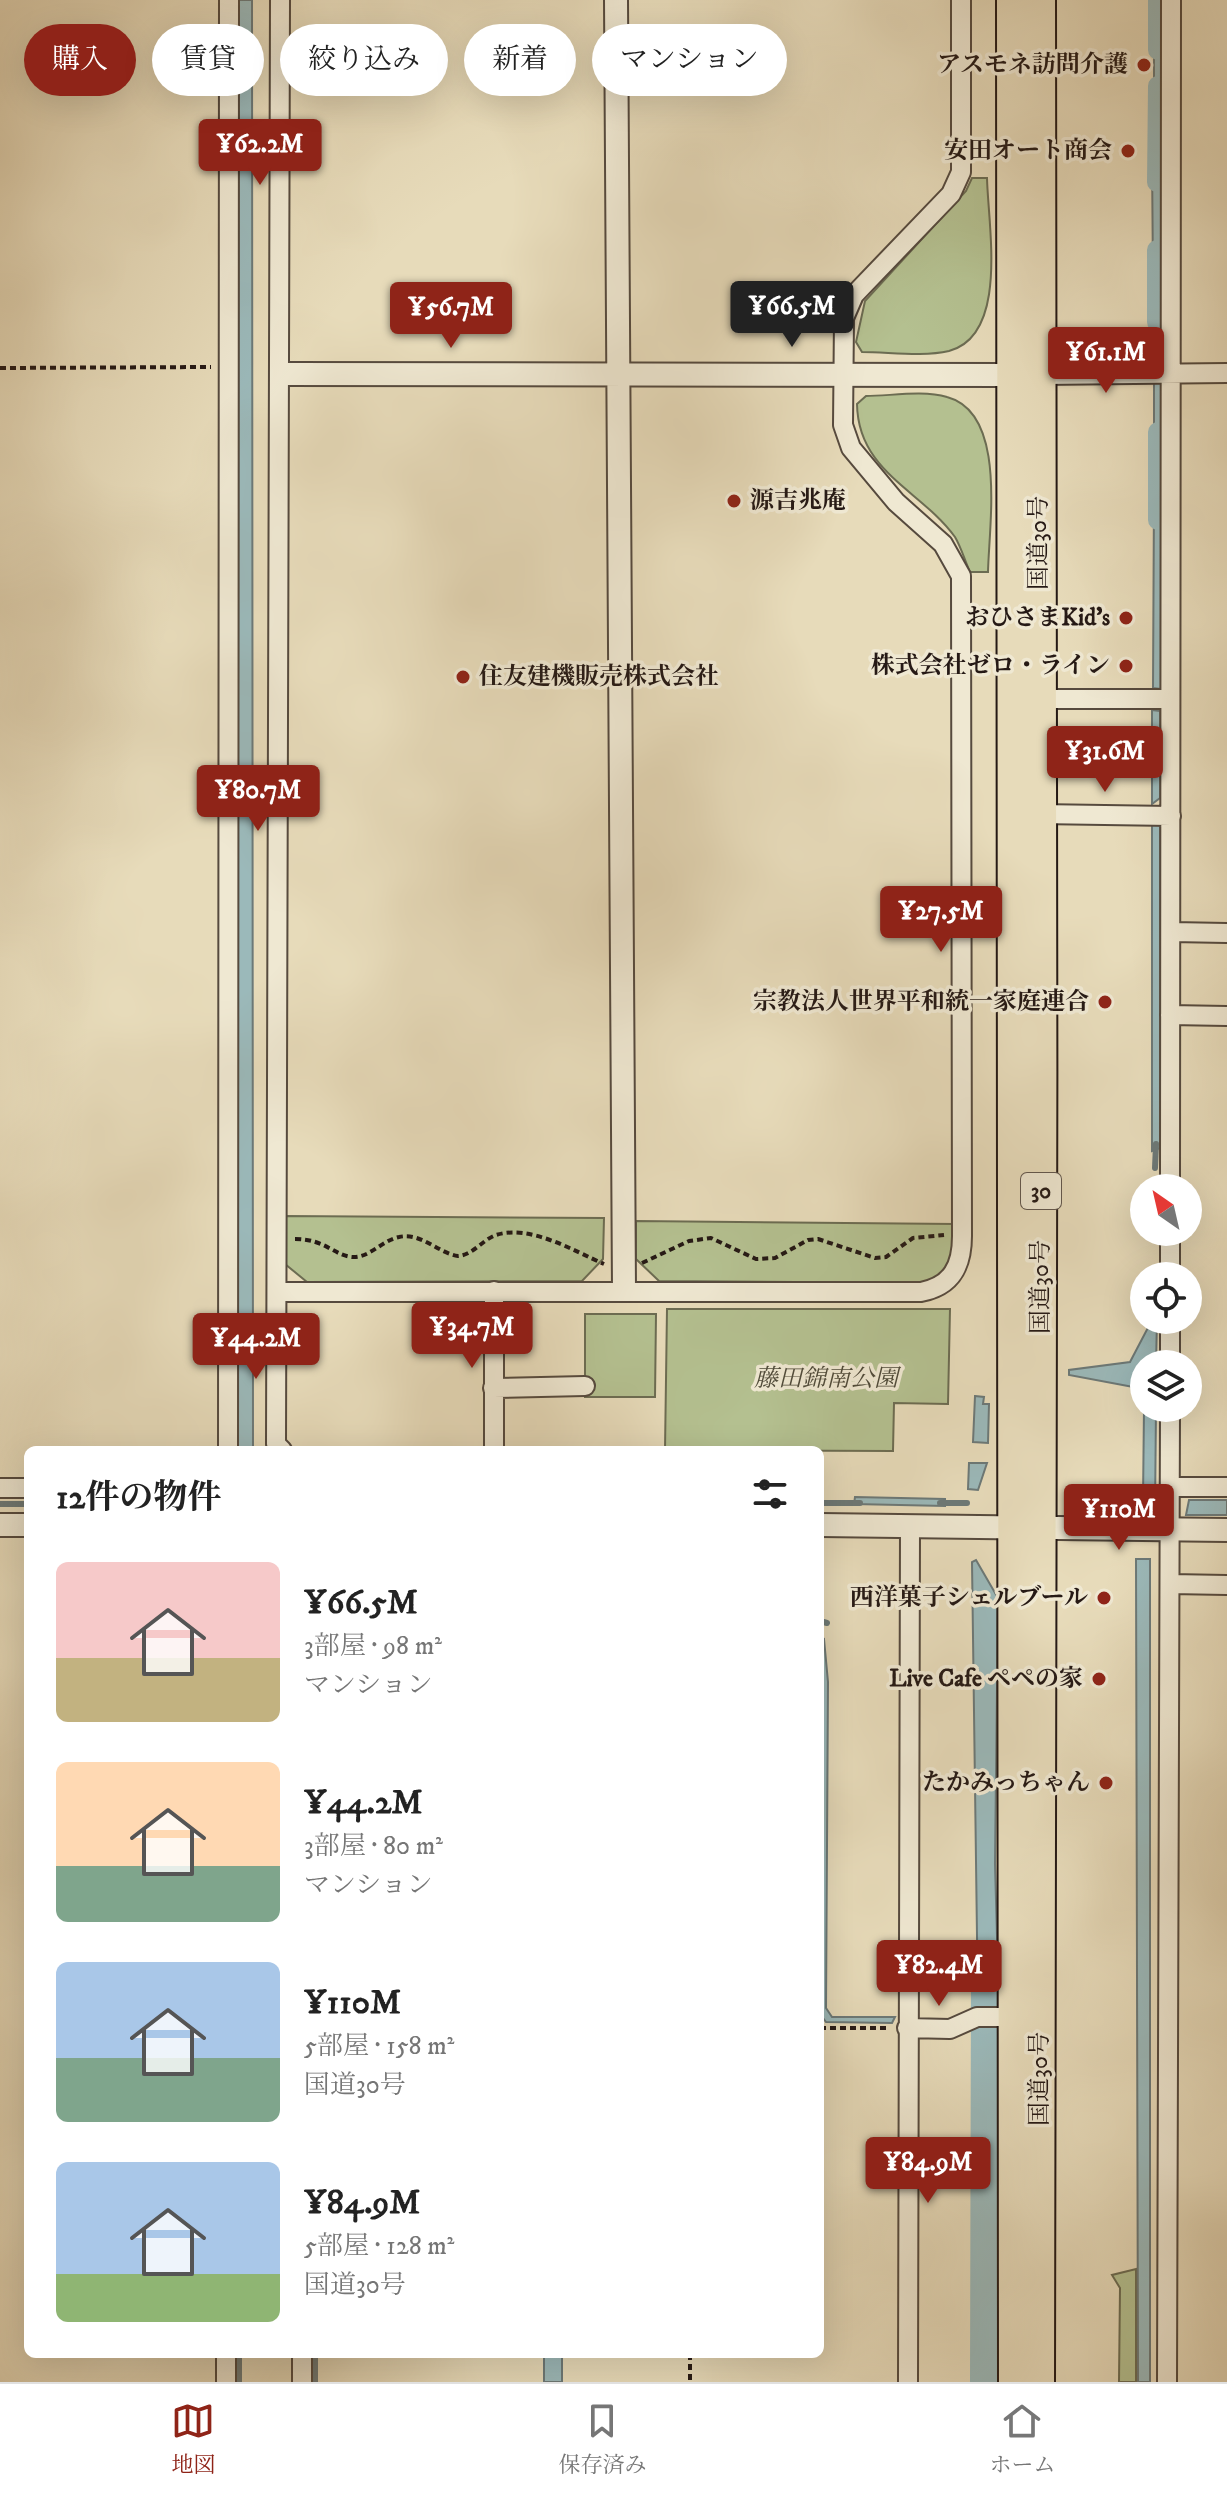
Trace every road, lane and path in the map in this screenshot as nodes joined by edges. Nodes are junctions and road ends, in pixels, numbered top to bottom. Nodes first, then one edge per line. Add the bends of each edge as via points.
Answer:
1 (229, 0) edge
2 (280, 0) edge
3 (616, 0) edge
4 (961, 0) edge
5 (1012, 0) edge
6 (1040, 0) edge
7 (1171, 0) edge
8 (229, 367) junction
9 (0, 368) edge
10 (620, 372) junction
11 (845, 372) junction
12 (1170, 373) junction
13 (1227, 373) edge
14 (281, 374) junction
15 (1026, 375) junction
16 (1038, 699) junction
17 (1161, 699) junction
18 (1038, 814) junction
19 (1171, 816) junction
20 (1172, 932) junction
21 (1227, 933) edge
22 (1170, 1015) junction
23 (1227, 1016) edge
24 (1170, 1174) edge
25 (962, 1236) junction
26 (277, 1238) junction
27 (624, 1281) junction
28 (494, 1291) junction
29 (278, 1292) junction
30 (585, 1386) dead end
31 (493, 1388) junction
32 (1170, 1422) edge
33 (228, 1446) edge
34 (278, 1446) edge
35 (494, 1446) edge
36 (1170, 1487) junction
37 (1227, 1487) edge
38 (0, 1488) edge
39 (24, 1488) edge
40 (0, 1525) edge
41 (24, 1525) edge
42 (824, 1525) edge
43 (910, 1526) junction
44 (1011, 1527) junction
45 (1043, 1527) junction
46 (1171, 1530) junction
47 (1227, 1530) edge
48 (1171, 1584) junction
49 (1227, 1585) edge
50 (1008, 2017) junction
51 (824, 2028) edge
52 (907, 2028) junction
53 (226, 2358) edge
54 (302, 2358) edge
55 (690, 2358) edge
56 (226, 2382) edge
57 (302, 2382) edge
58 (690, 2382) edge
59 (908, 2382) edge
60 (1014, 2382) edge
61 (1039, 2382) edge
62 (1167, 2382) edge

1 - 8 street
2 - 14 street
3 - 10 street
4 - 11 street via 961,172 951,194 854,295 844,318
5 - 15 highway, 国道30号 / 30
6 - 15 highway, 国道30号 / 30
7 - 12 street
8 - 9 path
8 - 33 street
10 - 11 street
10 - 14 street
10 - 27 street
11 - 15 street
11 - 25 street via 843,425 851,448 896,502 943,544 961,576
12 - 13 street
12 - 15 street
12 - 17 street
14 - 26 street
15 - 16 highway, 国道30号 / 30
15 - 44 highway, 国道30号 / 30
16 - 17 street
16 - 18 highway, 国道30号 / 30
17 - 19 street
18 - 19 street
18 - 45 highway, 国道30号 / 30
19 - 20 street
20 - 21 street
20 - 22 street
22 - 23 street
22 - 24 street
25 - 27 path via 913,1238 886,1257 875,1258 808,1240 775,1258 756,1259 711,1238 689,1241
25 - 27 street via 954,1273 936,1289 921,1292
26 - 27 path via 315,1239 352,1257 410,1236 458,1256 495,1236 526,1234
26 - 29 street
27 - 28 street
28 - 29 street
28 - 31 street
29 - 34 street
30 - 31 street
31 - 35 street
32 - 36 street
36 - 37 street
36 - 46 street
38 - 39 street
40 - 41 street
42 - 43 street
43 - 44 street
43 - 52 street
44 - 45 street
44 - 50 highway, 国道30号 / 30
45 - 46 street
45 - 61 highway, 国道30号 / 30
46 - 47 street
46 - 48 street
48 - 49 street
48 - 62 street
50 - 52 street via 977,2017 950,2029
50 - 60 highway, 国道30号 / 30
51 - 52 path
52 - 59 street
53 - 56 street
54 - 57 street
55 - 58 path

